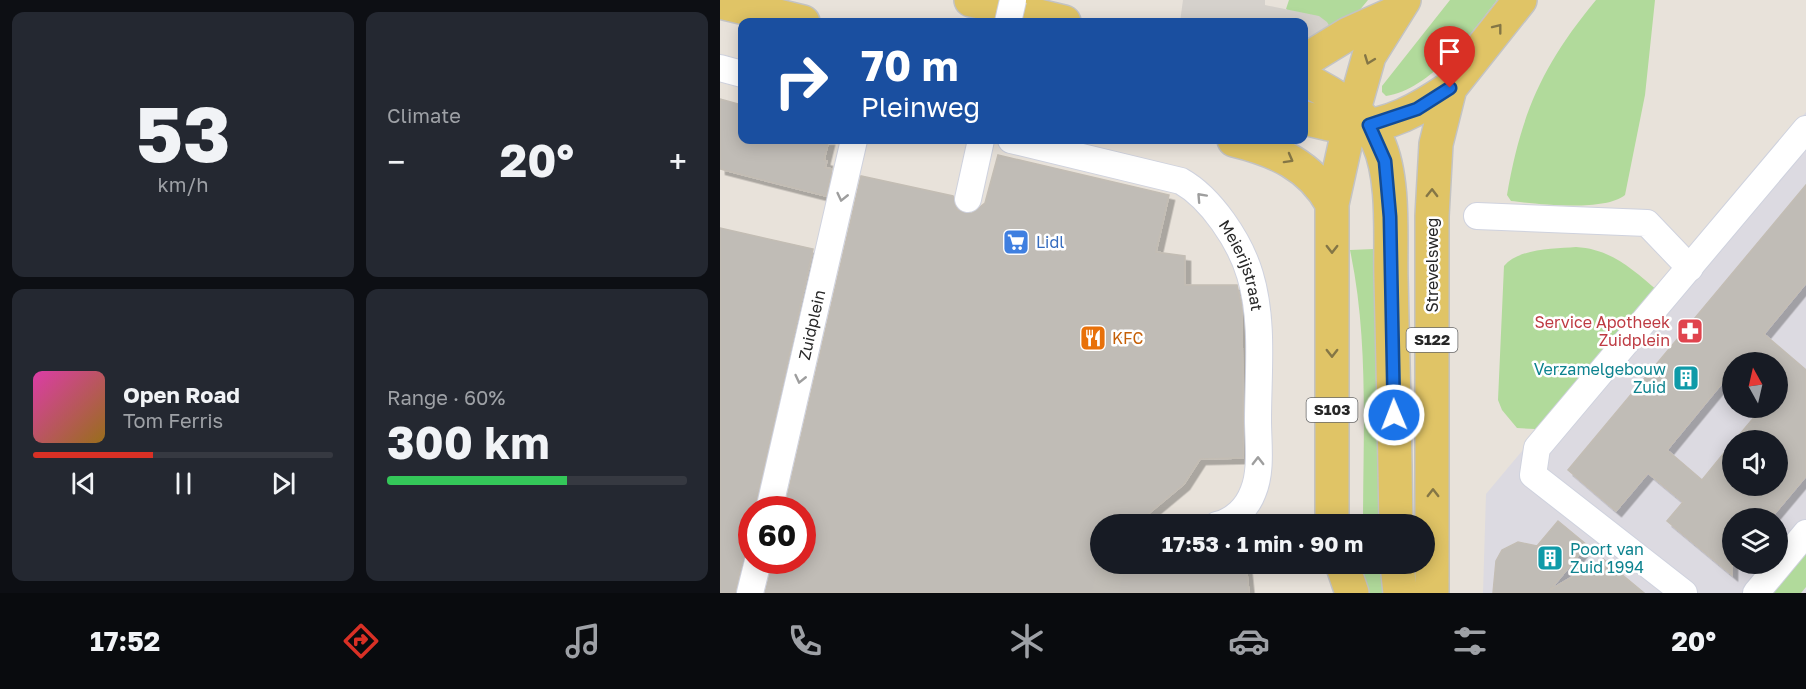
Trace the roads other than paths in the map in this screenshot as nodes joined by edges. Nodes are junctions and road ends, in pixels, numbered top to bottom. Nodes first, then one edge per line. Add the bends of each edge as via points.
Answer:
1 (971, 0) edge
2 (1520, 0) edge
3 (720, 2) edge
4 (1399, 7) edge
5 (1008, 8) edge
6 (786, 18) edge
7 (1048, 18) edge
8 (1308, 59) edge
9 (720, 68) edge
10 (738, 73) edge
11 (1308, 82) edge
12 (1450, 88) junction
13 (1308, 118) edge
14 (1359, 120) junction
15 (1806, 129) edge
16 (853, 144) edge
17 (980, 144) edge
18 (1027, 144) edge
19 (1250, 144) edge
20 (968, 199) dead end
21 (1332, 204) junction
22 (1477, 216) dead end
23 (1690, 268) junction
24 (772, 496) edge
25 (1234, 514) edge
26 (1332, 514) edge
27 (1396, 514) edge
28 (1806, 533) edge
29 (755, 574) edge
30 (1330, 574) edge
31 (1345, 574) edge
32 (1398, 574) edge
33 (750, 593) edge
34 (1329, 593) edge
35 (1352, 593) edge
36 (1400, 593) edge
37 (1432, 593) edge
38 (1684, 593) edge
39 (1756, 593) edge

1 - 5 main road
12 -> 2 main road, Strevelsweg / S122
3 - 6 main road
4 - 8 main road
4 -> 14 main road via 1369,56
5 - 7 main road
9 - 10 street
11 - 14 main road via 1324,89
12 - 14 main road, S122 via 1417,109
37 -> 12 main road, Strevelsweg / S122 via 1432,182 1441,117
13 - 14 main road, S122
14 - 21 main road
14 - 27 main road via 1385,161 1390,217
15 - 23 street
16 -> 24 street, Zuidplein
17 - 20 street
25 -> 18 street, Meierijstraat via 1249,501 1258,474 1258,338 1246,263 1203,198 1180,181
19 -> 21 main road via 1301,166 1317,180
21 -> 26 main road, S103
22 - 23 street via 1647,223
23 - 38 street via 1537,448 1533,475
28 - 39 street
29 - 33 street
30 - 34 main road
31 - 35 main road
32 - 36 main road

